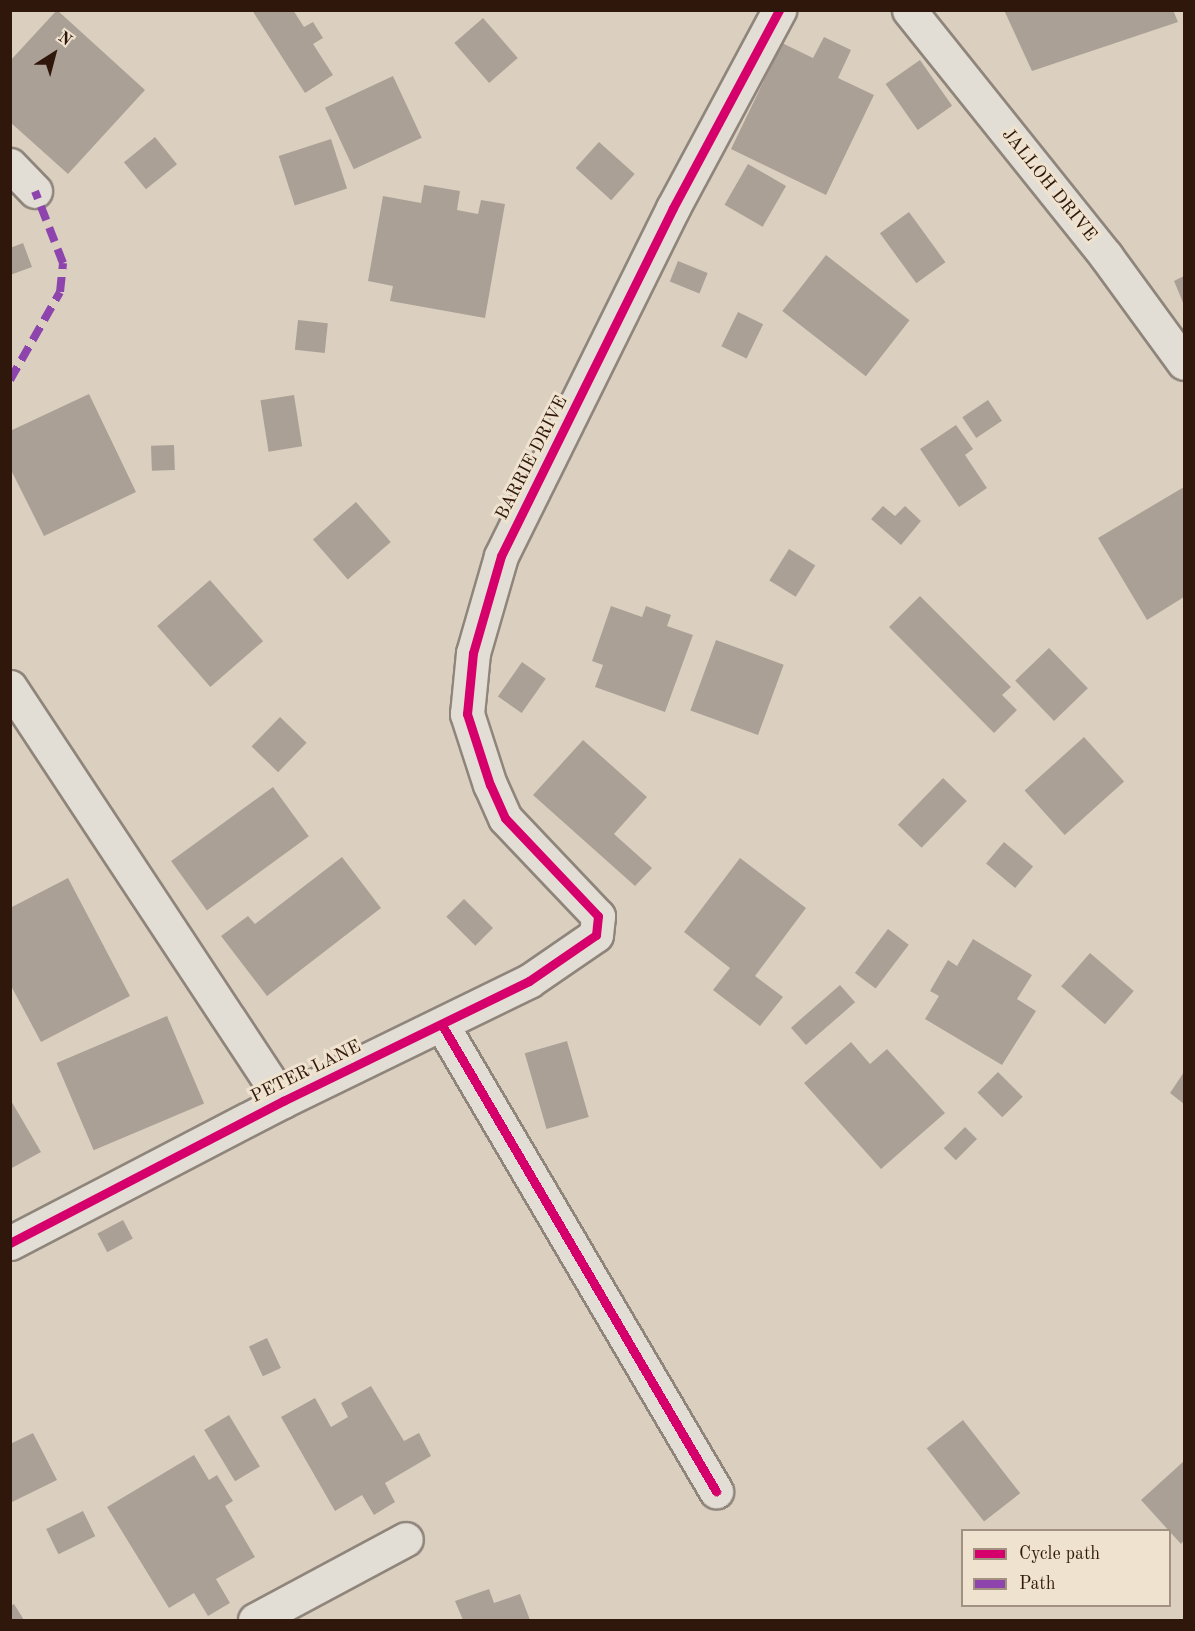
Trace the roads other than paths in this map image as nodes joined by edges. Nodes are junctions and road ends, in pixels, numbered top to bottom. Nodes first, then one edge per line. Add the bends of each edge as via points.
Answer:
1 (779, 10) edge
2 (909, 10) edge
3 (10, 165) edge
4 (35, 191) dead end
5 (1185, 363) edge
6 (10, 687) edge
7 (598, 916) joint
8 (442, 1025) junction
9 (283, 1101) junction
10 (10, 1243) edge
11 (716, 1491) dead end
12 (406, 1539) dead end
13 (255, 1620) edge

1 - 7 street, BARRIE DRIVE via 673,208 501,556 473,653 467,714 505,818
2 - 5 street, JALLOH DRIVE via 1106,256
3 - 4 street
6 - 9 street
7 - 8 street, PETER LANE via 596,935 576,952 530,981
8 - 9 street, PETER LANE
8 - 11 street
9 - 10 street, PETER LANE
12 - 13 street

